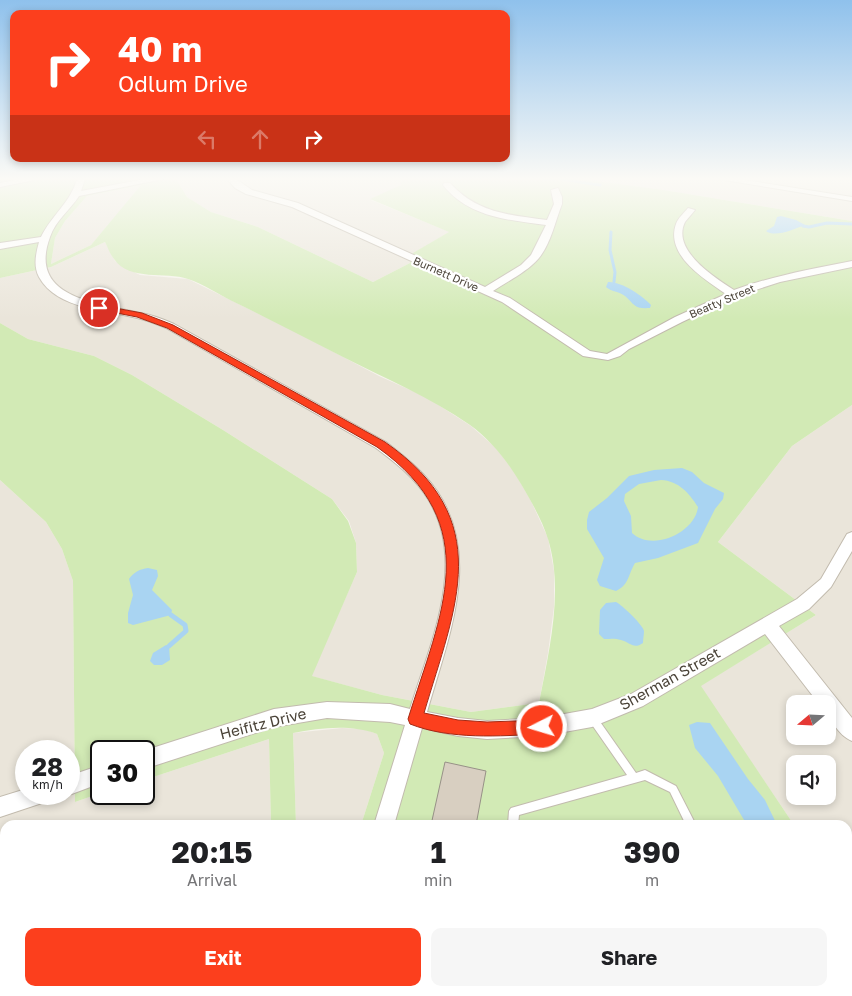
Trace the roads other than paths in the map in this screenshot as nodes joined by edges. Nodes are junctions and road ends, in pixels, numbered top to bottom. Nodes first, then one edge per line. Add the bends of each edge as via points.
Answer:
1 (53, 225) edge
2 (340, 225) edge
3 (550, 225) edge
4 (680, 225) edge
5 (44, 239) junction
6 (0, 246) edge
7 (852, 264) edge
8 (486, 291) junction
9 (733, 294) junction
10 (600, 357) joint
11 (852, 538) edge
12 (768, 624) junction
13 (592, 718) junction
14 (415, 719) junction
15 (852, 732) edge
16 (155, 756) edge
17 (634, 778) junction
18 (15, 802) edge
19 (0, 807) edge
20 (385, 820) edge
21 (513, 820) edge
22 (688, 820) edge

1 - 5 street
2 - 8 street, Burnett Drive
3 - 8 street via 535,257
4 - 9 street via 679,243 683,252 700,271
5 - 6 street
5 - 14 street via 40,265 44,278 62,294 89,306 139,315 170,326 381,445 419,477 435,498 447,523 454,572 448,610
7 - 9 street, Beatty Street via 781,278
8 - 10 street, Burnett Drive via 506,300 587,354
9 - 10 street, Beatty Street via 616,354
11 - 12 street, Sherman Street via 832,574 816,594
12 - 13 street, Sherman Street via 637,700
12 - 15 street
13 - 14 street, Sherman Street via 504,730 458,727
13 - 17 lane
14 - 16 street, Heifitz Drive via 369,710 307,712 248,725
14 - 20 street
17 - 21 lane via 514,811
17 - 22 lane via 645,775 672,789
18 - 19 street

